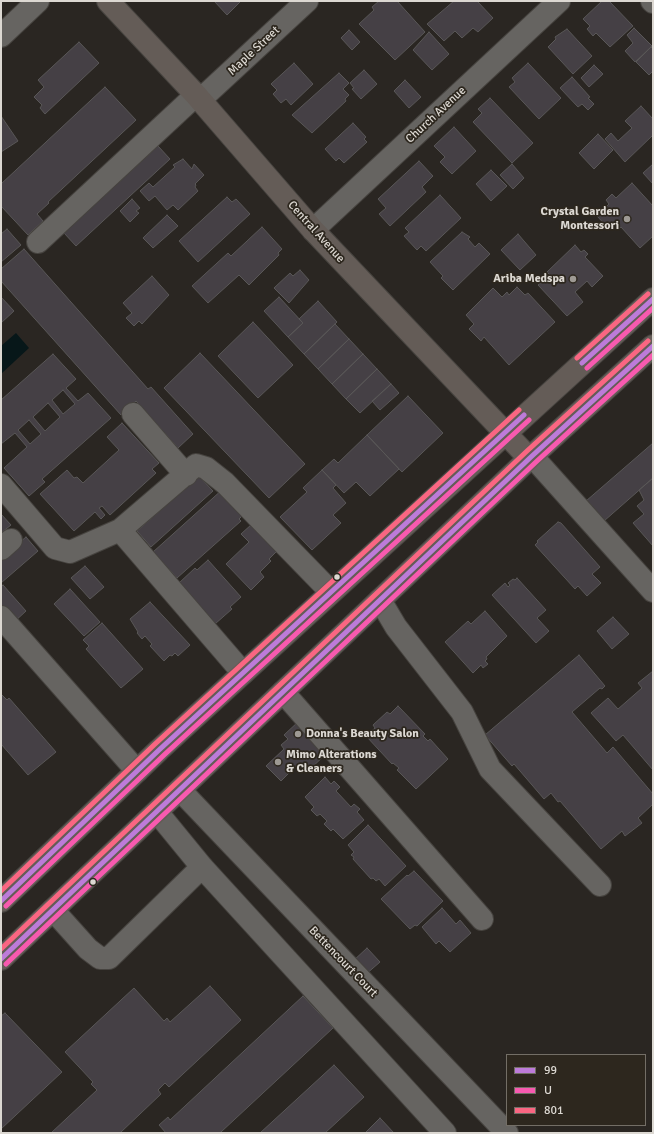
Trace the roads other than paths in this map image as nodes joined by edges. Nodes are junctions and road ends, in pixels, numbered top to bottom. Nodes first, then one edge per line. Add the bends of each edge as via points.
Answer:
1 (38, 1) edge
2 (108, 1) edge
3 (307, 1) edge
4 (559, 1) edge
5 (1, 36) edge
6 (198, 97) junction
7 (313, 230) junction
8 (38, 242) dead end
9 (653, 299) edge
10 (653, 346) edge
11 (133, 414) dead end
12 (505, 432) junction
13 (530, 457) junction
14 (186, 475) junction
15 (1, 485) edge
16 (120, 530) junction
17 (653, 591) edge
18 (330, 592) junction
19 (380, 600) junction
20 (1, 617) edge
21 (243, 672) junction
22 (283, 692) junction
23 (137, 771) junction
24 (180, 790) junction
25 (157, 812) junction
26 (202, 867) junction
27 (600, 884) dead end
28 (1, 901) edge
29 (53, 910) junction
30 (482, 919) dead end
31 (1, 959) edge
32 (445, 1133) edge
33 (507, 1133) edge

1 - 5 street
2 - 6 main road, Central Avenue
3 - 6 street, Maple Street
4 - 7 street, Church Avenue
6 - 7 main road, Central Avenue
6 - 8 street, Maple Street
7 - 12 main road, Central Avenue
9 - 12 main road
10 - 13 main road
11 - 14 street
12 - 13 main road, Central Avenue
12 - 18 main road
13 - 17 street
13 - 19 main road
14 - 16 street
14 - 18 street via 196,466 206,468 225,483
15 - 16 street via 55,548 70,552
16 - 21 street
18 - 21 main road
19 - 22 main road
19 - 27 street via 396,627 462,712 490,769
20 - 23 street
21 - 23 main road
22 - 24 main road
22 - 30 street
23 - 28 main road
24 - 25 main road
24 - 33 street, Bettencourt Court
25 - 26 street
25 - 29 main road
26 - 29 street via 109,958 100,958 88,949
26 - 32 street
29 - 31 main road

